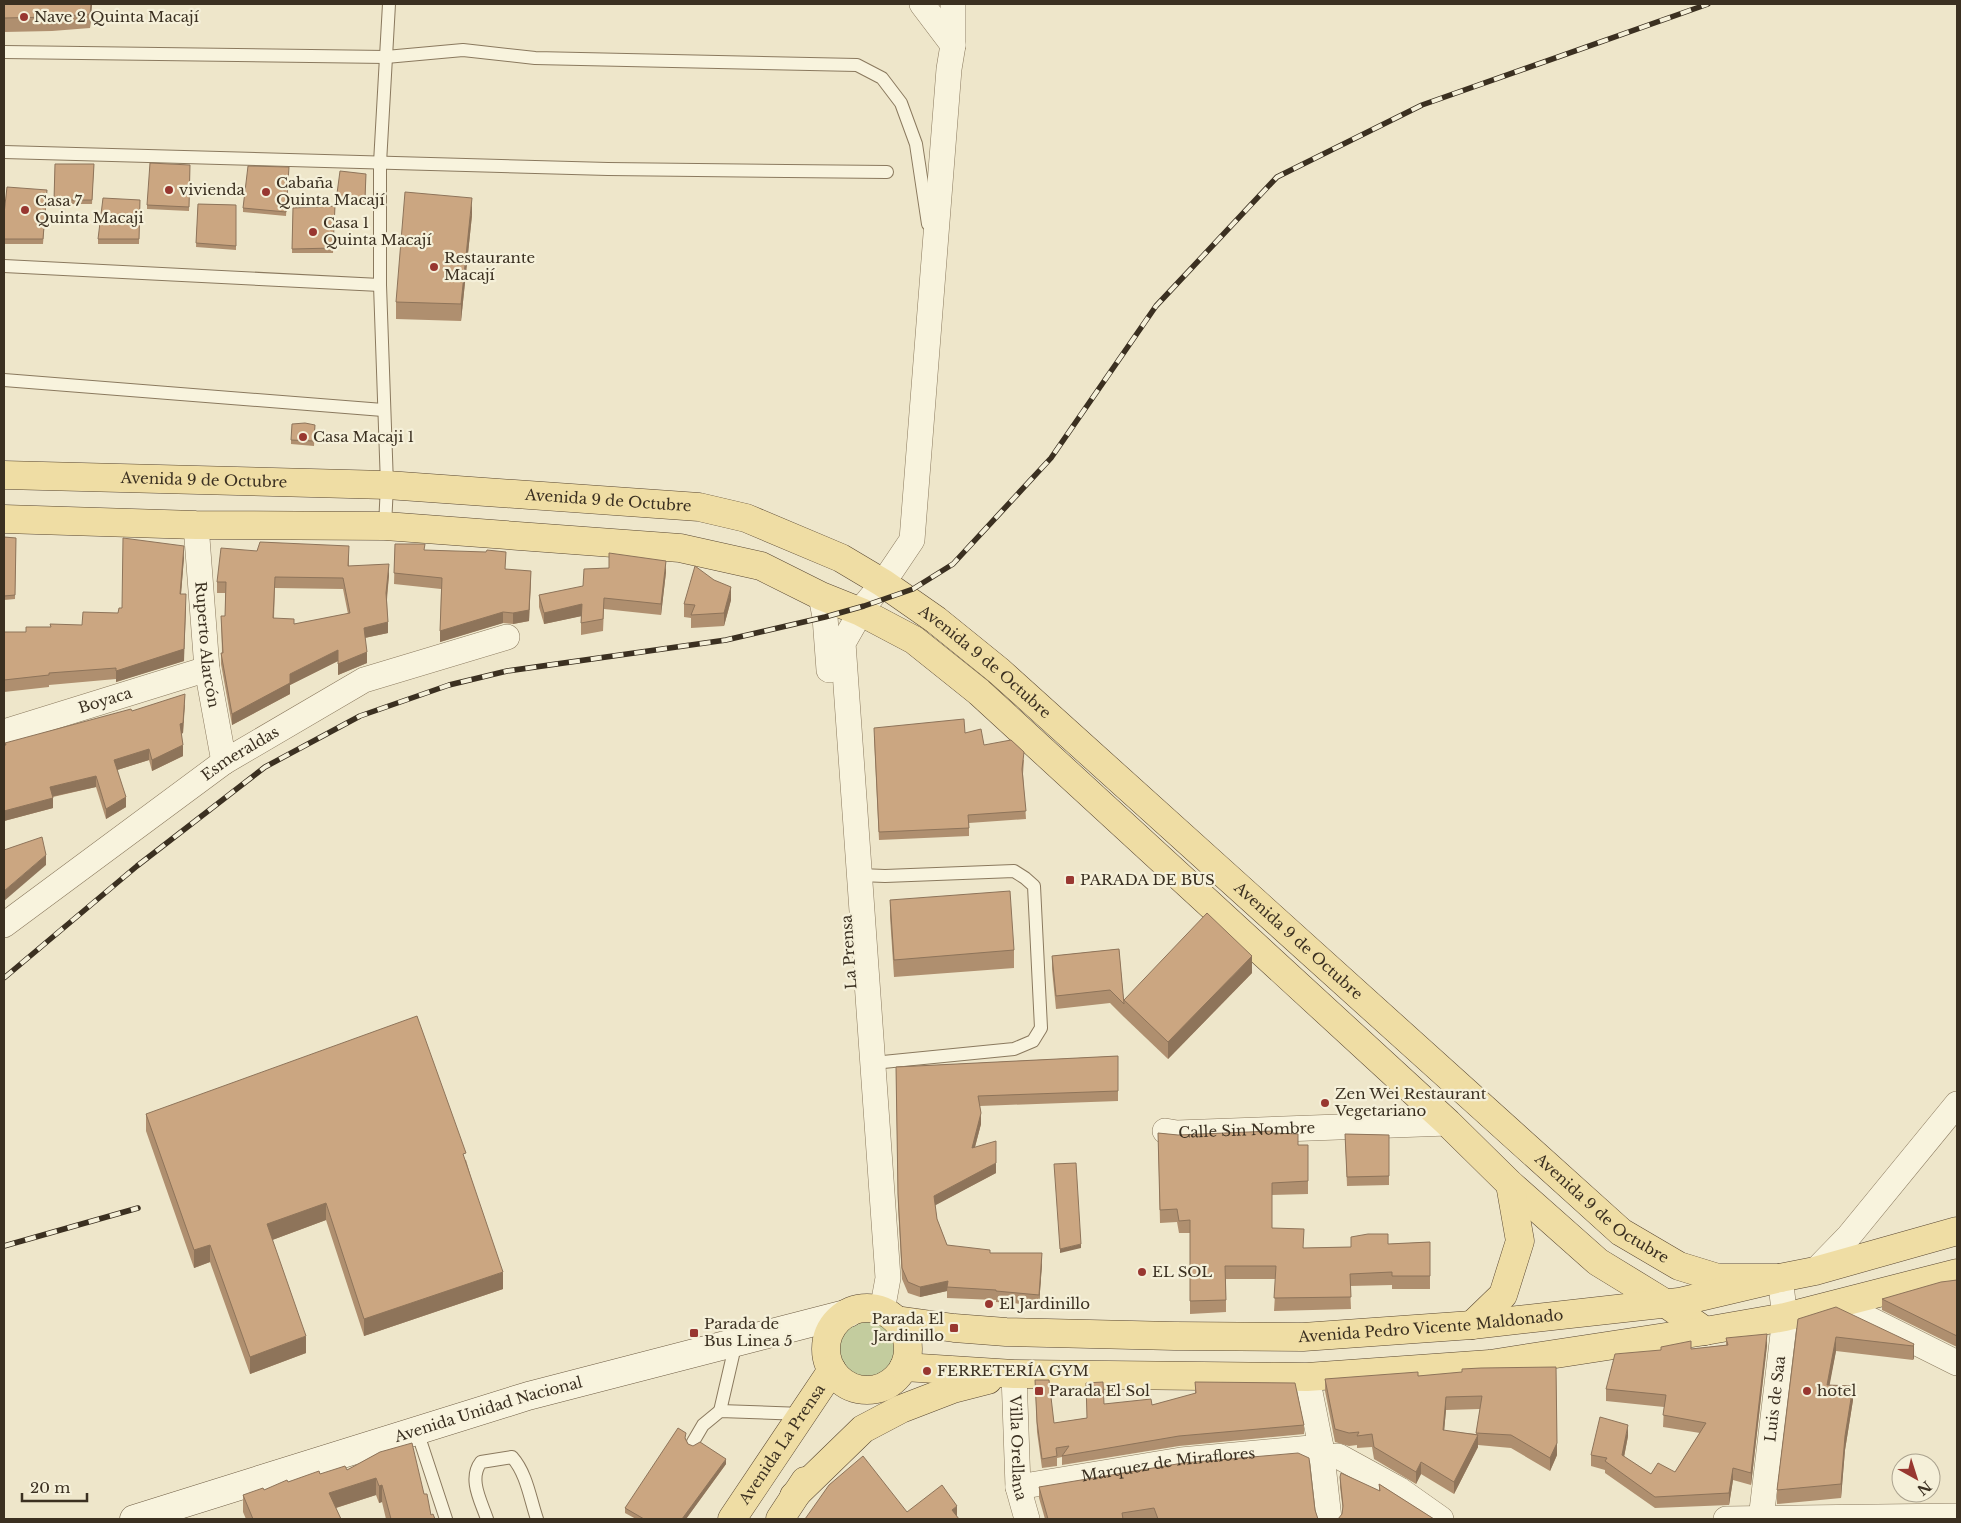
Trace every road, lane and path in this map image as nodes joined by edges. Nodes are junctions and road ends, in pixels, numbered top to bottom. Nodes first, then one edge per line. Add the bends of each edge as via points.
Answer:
1 (389, 4) edge
2 (922, 4) edge
3 (952, 4) edge
4 (953, 45) junction
5 (4, 52) edge
6 (386, 58) junction
7 (4, 152) edge
8 (380, 163) junction
9 (887, 172) dead end
10 (933, 261) junction
11 (4, 266) edge
12 (380, 286) junction
13 (4, 380) edge
14 (383, 410) junction
15 (4, 475) edge
16 (387, 485) junction
17 (4, 519) edge
18 (196, 526) junction
19 (385, 526) junction
20 (882, 583) junction
21 (821, 596) junction
22 (861, 612) junction
23 (507, 637) dead end
24 (207, 669) junction
25 (4, 732) edge
26 (224, 762) junction
27 (860, 875) junction
28 (4, 925) edge
29 (873, 1063) junction
30 (1957, 1104) edge
31 (1448, 1123) junction
32 (1165, 1131) dead end
33 (1510, 1184) junction
34 (1957, 1231) edge
35 (1815, 1271) junction
36 (1957, 1273) edge
37 (1780, 1278) junction
38 (1665, 1303) junction
39 (1839, 1304) junction
40 (873, 1313) junction
41 (1785, 1317) junction
42 (1472, 1325) junction
43 (1705, 1331) junction
44 (736, 1342) junction
45 (1957, 1363) edge
46 (904, 1367) junction
47 (832, 1370) junction
48 (1014, 1374) junction
49 (1306, 1377) junction
50 (871, 1390) junction
51 (720, 1411) junction
52 (804, 1414) junction
53 (417, 1431) junction
54 (693, 1442) dead end
55 (1322, 1452) junction
56 (1018, 1487) junction
57 (794, 1496) junction
58 (1957, 1516) edge
59 (134, 1519) edge
60 (446, 1519) edge
61 (487, 1519) edge
62 (537, 1519) edge
63 (732, 1519) edge
64 (780, 1519) edge
65 (1027, 1519) edge
66 (1329, 1519) edge
67 (1441, 1519) edge
68 (1726, 1519) edge
69 (1761, 1519) edge

1 - 6 lane
2 - 4 street
3 - 4 street
4 - 10 street
5 - 6 lane
6 - 8 lane
6 - 10 lane via 463,50 544,58 856,65 882,78 901,103 916,144
7 - 8 lane
8 - 9 lane
8 - 12 lane
10 - 20 street via 912,540
11 - 12 lane
12 - 14 lane
13 - 14 lane
14 - 16 lane
15 - 16 main road, Avenida 9 de Octubre
16 - 19 lane
16 - 20 main road, Avenida 9 de Octubre via 699,507 746,518 788,535 841,558
17 - 18 main road, Avenida 9 de Octubre
18 - 19 main road, Avenida 9 de Octubre
18 - 24 street, Ruperto Alarcón
19 - 21 main road, Avenida 9 de Octubre via 680,548 761,566
20 - 22 street
20 - 37 main road, Avenida 9 de Octubre via 936,620 999,670 1621,1232 1679,1266 1718,1278
21 - 22 main road, Avenida 9 de Octubre
21 - 40 street, La Prensa via 826,617
22 - 27 street, La Prensa via 843,643
22 - 31 main road, Avenida 9 de Octubre via 914,640 979,692
23 - 26 street, Esmeraldas via 364,680
24 - 25 street, Boyaca
24 - 26 street, Ruperto Alarcón
26 - 28 street, Esmeraldas
27 - 29 street, La Prensa
27 - 29 lane via 1014,871 1034,886 1041,1028 1033,1041 1014,1048
29 - 40 street, La Prensa via 888,1278
30 - 35 street via 1849,1236
31 - 32 street, Calle Sin Nombre
31 - 33 main road, Avenida 9 de Octubre
33 - 38 main road, Avenida 9 de Octubre via 1598,1262
33 - 42 main road via 1520,1241 1503,1295
34 - 35 main road, Avenida Pedro Vicente Maldonado
35 - 37 main road, Avenida Pedro Vicente Maldonado
36 - 39 main road
37 - 38 main road, Avenida Pedro Vicente Maldonado
37 - 41 street, Luis de Saa
38 - 42 main road, Avenida Pedro Vicente Maldonado
38 - 43 main road, Avenida 9 de Octubre
39 - 41 main road
39 - 45 street
40 - 42 main road, Avenida Pedro Vicente Maldonado via 954,1328 1006,1332 1283,1337
40 - 44 street, Avenida Unidad Nacional
40 - 46 main road via 906,1334 908,1350
40 - 47 main road via 836,1323 828,1338 826,1354
41 - 43 main road
41 - 69 street, Luis de Saa
43 - 49 main road via 1490,1364
44 - 51 lane
44 - 53 street, Avenida Unidad Nacional via 528,1396
46 - 48 main road
46 - 50 main road via 884,1387
47 - 50 main road via 842,1382 855,1389
47 - 52 main road, Avenida La Prensa
48 - 49 main road
48 - 56 street, Villa Orellana
48 - 57 main road via 947,1391 901,1409 863,1429
49 - 55 street
50 - 57 main road
51 - 52 lane
51 - 54 lane via 703,1425
52 - 63 main road, Avenida La Prensa
53 - 59 street, Avenida Unidad Nacional
53 - 60 lane
55 - 56 street, Marquez de Miraflores via 1181,1460
55 - 66 street
55 - 67 street, Marquez de Miraflores via 1338,1456 1400,1490
56 - 65 street, Villa Orellana
57 - 64 main road
58 - 69 street
61 - 62 lane via 474,1480 476,1469 481,1462 512,1457 519,1465
68 - 69 street

